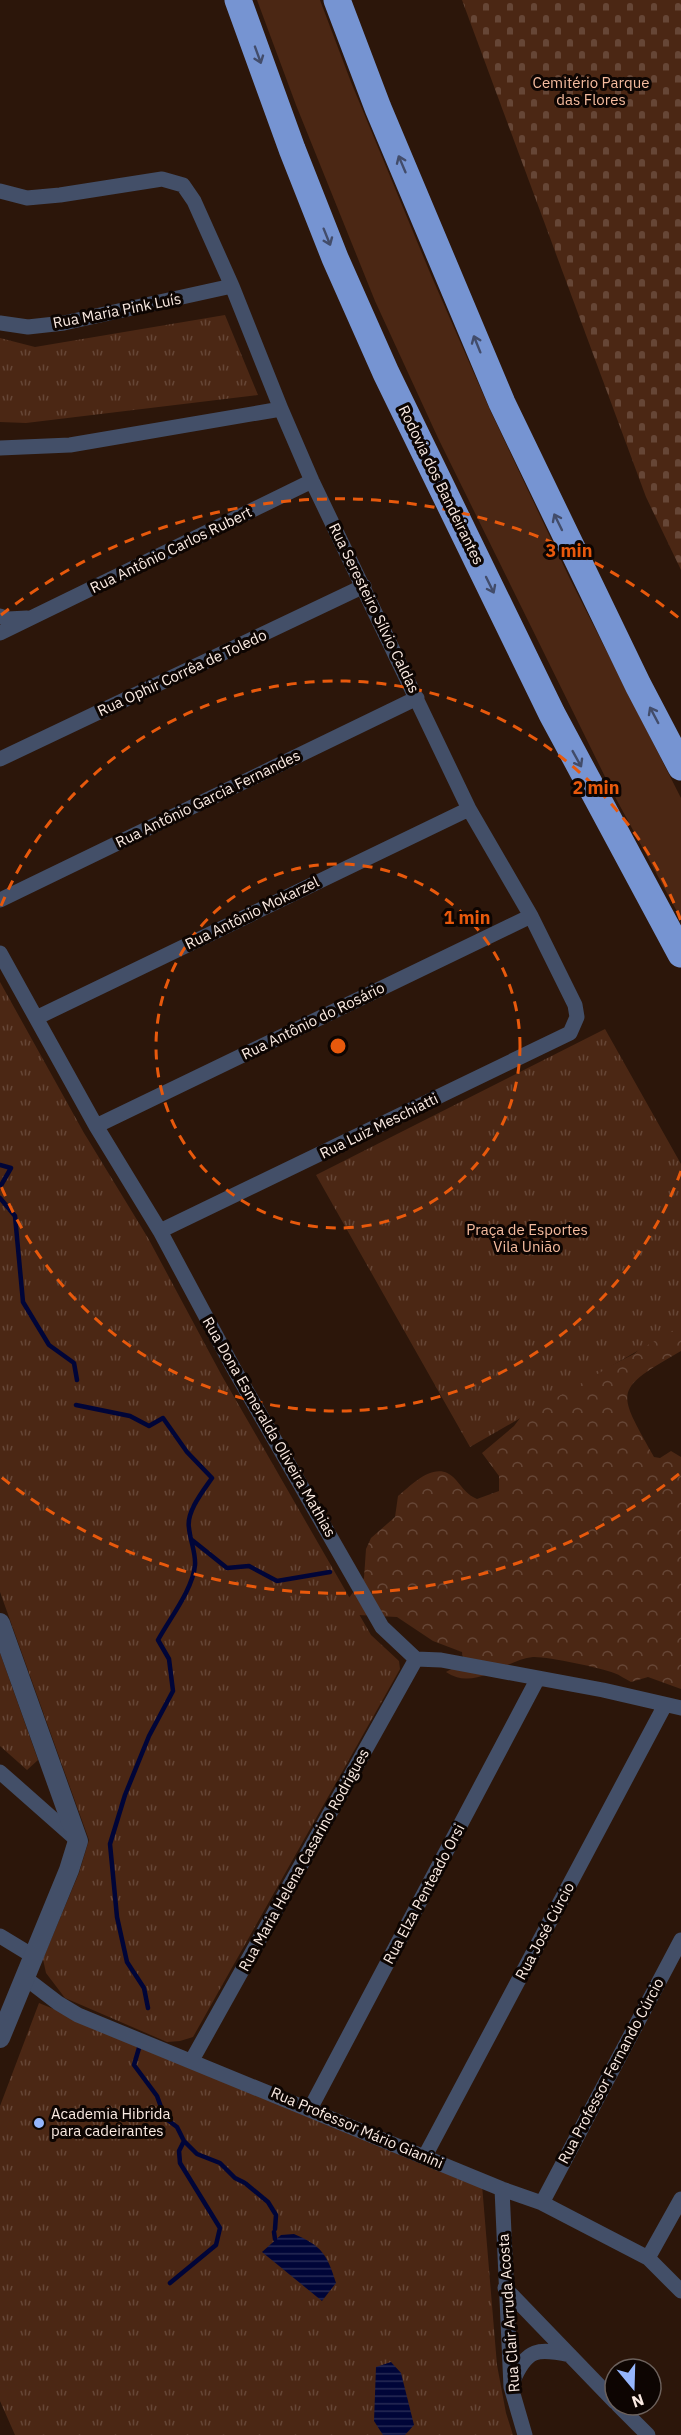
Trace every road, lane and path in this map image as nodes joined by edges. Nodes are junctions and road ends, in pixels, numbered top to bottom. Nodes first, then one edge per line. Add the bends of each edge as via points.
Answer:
1 (238, 0) edge
2 (337, 0) edge
3 (0, 191) edge
4 (232, 286) junction
5 (0, 323) edge
6 (281, 409) junction
7 (0, 448) edge
8 (312, 481) junction
9 (364, 586) junction
10 (0, 616) edge
11 (30, 618) junction
12 (0, 633) edge
13 (417, 698) junction
14 (0, 759) edge
15 (681, 767) edge
16 (469, 809) junction
17 (0, 900) edge
18 (531, 916) junction
19 (0, 953) edge
20 (681, 954) edge
21 (574, 1005) joint
22 (36, 1017) junction
23 (96, 1126) junction
24 (160, 1231) junction
25 (0, 1623) edge
26 (416, 1659) junction
27 (538, 1678) junction
28 (665, 1705) junction
29 (681, 1708) edge
30 (0, 1772) edge
31 (78, 1840) junction
32 (0, 1936) edge
33 (681, 1940) edge
34 (33, 1956) junction
35 (24, 1977) junction
36 (0, 2038) edge
37 (192, 2060) junction
38 (310, 2109) junction
39 (425, 2156) junction
40 (502, 2189) junction
41 (681, 2199) edge
42 (542, 2203) junction
43 (648, 2258) junction
44 (505, 2288) junction
45 (681, 2291) edge
46 (570, 2355) junction
47 (511, 2387) junction
48 (603, 2389) edge
49 (630, 2417) edge
50 (525, 2435) edge
51 (648, 2435) edge

1 -> 20 highway, Rodovia dos Bandeirantes via 327,236 386,373 552,714
15 -> 2 highway via 502,403
3 - 4 street, Rua Seresteiro Sílvio Caldas via 27,198 162,179 183,185
4 - 5 street, Rua Maria Pink Luís via 64,323 28,327
4 - 6 street, Rua Seresteiro Sílvio Caldas
6 - 7 street via 70,445
6 - 8 street, Rua Seresteiro Sílvio Caldas
8 - 9 street, Rua Seresteiro Sílvio Caldas
8 - 11 street, Rua Antônio Carlos Rubert
9 - 13 street, Rua Seresteiro Sílvio Caldas
9 - 14 street, Rua Ophir Corrêa de Toledo
10 - 11 street, Rua Antônio Carlos Rubert
11 - 12 street, Rua Antônio Carlos Rubert
13 - 16 street, Rua Seresteiro Sílvio Caldas
13 - 17 street, Rua Antônio Garcia Fernandes
16 - 18 street, Rua Seresteiro Sílvio Caldas
16 - 22 street, Rua Antônio Mokarzel
18 - 21 street, Rua Seresteiro Sílvio Caldas
18 - 23 street, Rua Antônio do Rosário
19 - 22 street, Rua Dona Esmeralda Oliveira Mathias
21 - 24 street, Rua Luiz Meschiatti via 577,1017 570,1033
22 - 23 street, Rua Dona Esmeralda Oliveira Mathias
23 - 24 street, Rua Dona Esmeralda Oliveira Mathias
24 - 26 street, Rua Dona Esmeralda Oliveira Mathias via 382,1627
25 - 31 street
26 - 27 street
26 - 37 street, Rua Maria Helena Casarino Rodrigues
27 - 28 street
27 - 38 street, Rua Elza Penteado Orsi
28 - 29 street
28 - 39 street, Rua José Cúrcio
30 - 31 street
31 - 34 street
32 - 34 street
33 - 42 street, Rua Professor Fernando Cúrcio
34 - 35 street
35 - 36 street
35 - 37 street, Rua Professor Mário Gianini via 78,2014
37 - 38 street, Rua Professor Mário Gianini
38 - 39 street, Rua Professor Mário Gianini
39 - 40 street, Rua Professor Mário Gianini
40 - 42 street, Rua Professor Mário Gianini
40 - 44 street, Rua Clair Arruda Acosta
41 - 43 street
42 - 43 street, Rua Professor Mário Gianini
43 - 45 street, Rua Professor Mário Gianini
44 - 46 street
44 - 47 street, Rua Clair Arruda Acosta
46 - 47 street via 546,2350 533,2354 521,2362
46 - 48 street
47 - 50 street, Rua Clair Arruda Acosta
49 - 51 street

